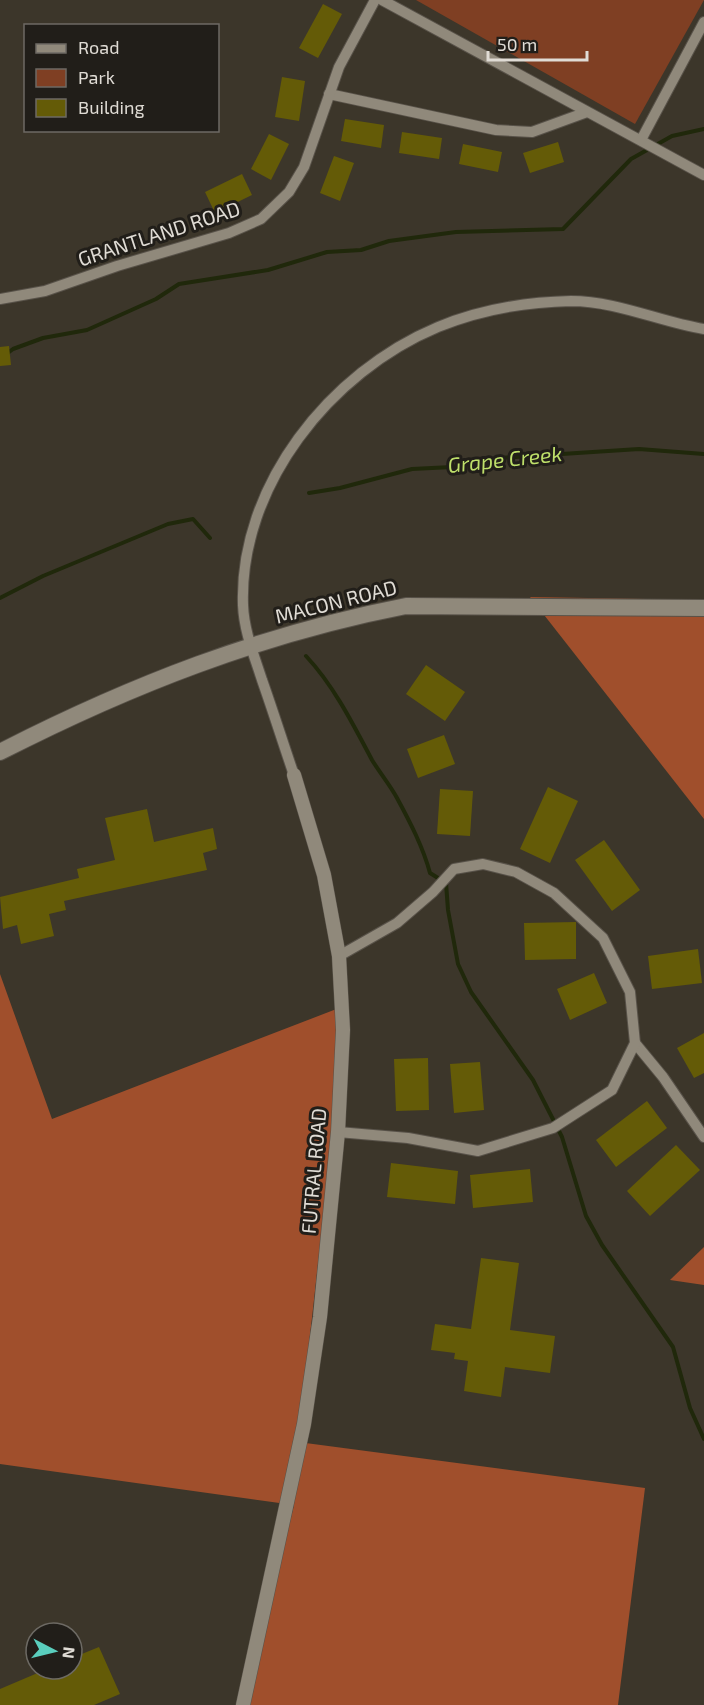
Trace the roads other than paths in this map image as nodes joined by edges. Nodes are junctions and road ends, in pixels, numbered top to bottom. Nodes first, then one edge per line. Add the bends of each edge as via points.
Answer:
1 (375, 0) edge
2 (382, 0) edge
3 (704, 22) edge
4 (329, 94) junction
5 (587, 112) junction
6 (641, 140) junction
7 (704, 175) edge
8 (0, 299) edge
9 (704, 329) edge
10 (704, 608) edge
11 (251, 646) junction
12 (0, 752) edge
13 (294, 775) joint
14 (339, 956) junction
15 (635, 1043) junction
16 (338, 1132) junction
17 (704, 1137) edge
18 (243, 1705) edge

1 - 4 street, GRANTLAND ROAD
2 - 5 street
3 - 6 street
4 - 5 street via 496,130 532,132
4 - 8 street, GRANTLAND ROAD via 304,167 289,192 261,219 229,233 45,291
5 - 6 street
6 - 7 street
9 - 11 street, FUTRAL ROAD via 641,312 573,301 492,310 437,328 371,366 335,397 286,455 255,519 243,605
10 - 11 main road, MACON ROAD via 406,606 324,622
11 - 12 main road, MACON ROAD via 86,708
11 - 13 street, FUTRAL ROAD
13 - 14 street, FUTRAL ROAD via 324,875
14 - 15 street via 398,923 454,869 483,864 516,872 554,893 603,938 630,992
14 - 16 street, FUTRAL ROAD via 343,1030
15 - 16 street via 612,1090 553,1128 478,1151 408,1138
15 - 17 street
16 - 18 street, FUTRAL ROAD via 320,1317 304,1425

